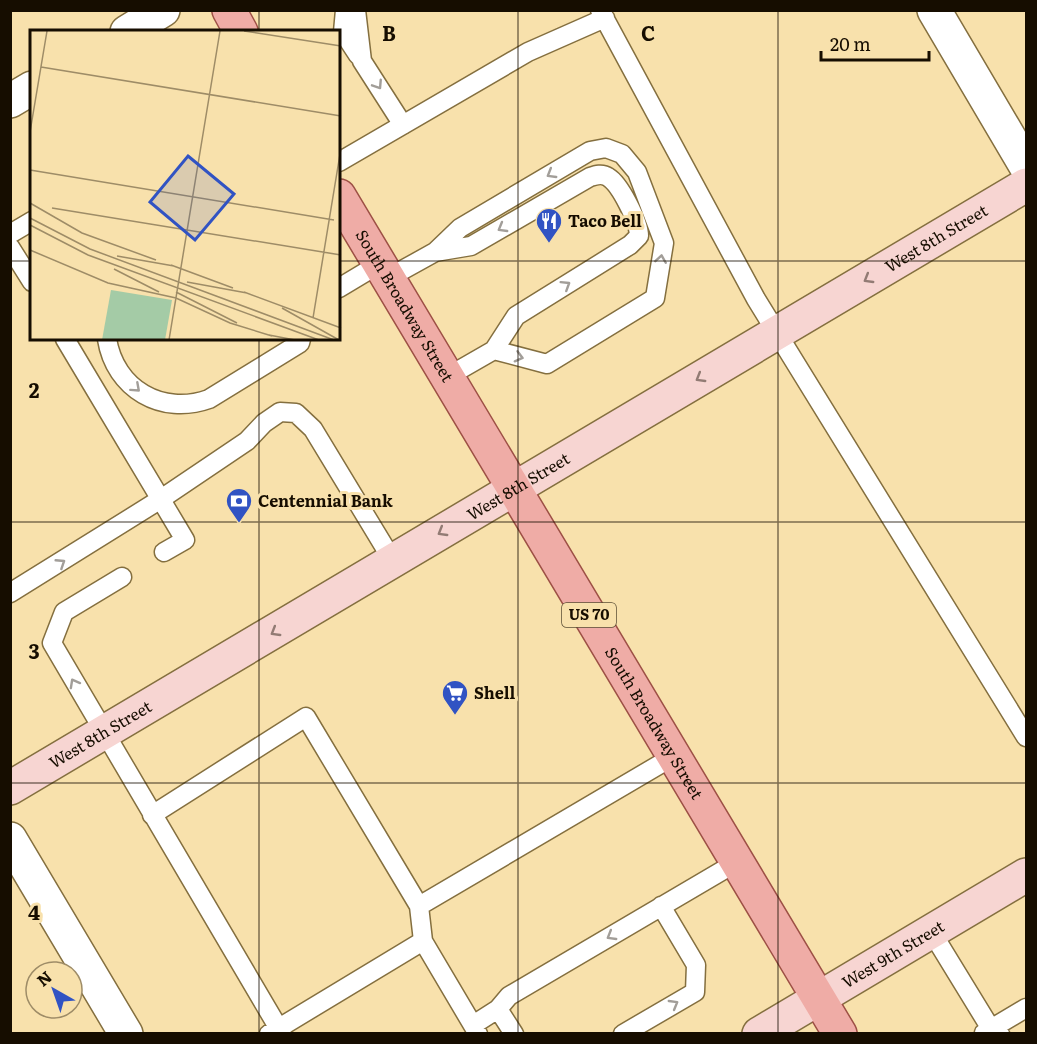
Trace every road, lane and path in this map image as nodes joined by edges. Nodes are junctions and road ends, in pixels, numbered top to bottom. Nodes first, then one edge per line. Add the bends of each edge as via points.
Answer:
1 (163, 10) edge
2 (228, 10) edge
3 (345, 10) edge
4 (356, 10) edge
5 (934, 10) edge
6 (602, 14) edge
7 (130, 30) edge
8 (240, 30) edge
9 (362, 61) junction
10 (30, 89) edge
11 (10, 101) edge
12 (403, 125) junction
13 (340, 161) edge
14 (1026, 166) edge
15 (1026, 185) edge
16 (340, 198) edge
17 (30, 222) edge
18 (10, 234) edge
19 (10, 247) edge
20 (435, 252) junction
21 (384, 271) junction
22 (30, 279) edge
23 (340, 288) edge
24 (778, 332) junction
25 (107, 340) edge
26 (301, 340) edge
27 (74, 342) edge
28 (494, 350) junction
29 (447, 376) junction
30 (514, 489) junction
31 (161, 500) junction
32 (164, 552) dead end
33 (393, 561) junction
34 (122, 577) dead end
35 (10, 593) edge
36 (103, 734) junction
37 (1026, 737) edge
38 (674, 756) junction
39 (10, 788) edge
40 (152, 815) junction
41 (10, 839) edge
42 (737, 862) junction
43 (1026, 875) edge
44 (419, 906) junction
45 (661, 906) junction
46 (931, 931) junction
47 (423, 940) junction
48 (819, 998) junction
49 (1026, 1008) edge
50 (498, 1009) junction
51 (476, 1029) edge
52 (276, 1032) edge
53 (991, 1032) edge
54 (126, 1034) edge
55 (514, 1034) edge
56 (623, 1034) edge
57 (759, 1034) edge
58 (840, 1034) edge

1 - 7 street
2 - 8 main road
3 - 9 lane via 343,32
4 - 9 lane
5 - 14 street
6 - 12 lane
6 - 24 lane via 756,299
9 -> 12 lane
10 - 11 street
12 - 13 lane
15 -> 24 main road, West 8th Street
16 - 21 main road, South Broadway Street / US 70
17 - 18 lane
19 - 22 lane
20 - 21 lane
28 -> 20 lane via 516,316 630,246 639,236 634,214 610,177 600,174 471,246
28 -> 20 lane via 547,364 655,298 664,243 637,172 622,154 606,147 590,151 460,228
21 - 23 lane
21 - 29 main road, South Broadway Street / US 70
24 -> 30 main road, West 8th Street
24 - 37 lane
25 -> 26 lane via 109,351 137,390 154,402 173,406 209,399
27 - 31 lane
28 - 29 lane
29 - 30 main road, South Broadway Street / US 70
30 -> 33 main road, West 8th Street
30 - 38 main road, South Broadway Street / US 70
31 - 32 lane via 185,540
31 - 33 lane via 247,441 280,412 296,413 313,429
35 -> 31 lane
33 -> 36 main road, West 8th Street
36 -> 34 lane via 52,643 64,612
36 - 39 main road, West 8th Street
36 - 40 lane
38 - 42 main road, South Broadway Street / US 70
38 - 44 lane
40 - 44 lane via 306,717
40 - 52 lane
41 - 54 street
42 - 45 lane
42 - 48 main road, South Broadway Street / US 70
43 - 46 main road, West 9th Street
44 - 47 lane
45 -> 50 lane via 509,996
56 -> 45 lane via 695,992 696,965
46 - 48 main road, West 9th Street
46 - 53 lane
47 - 51 lane
47 - 52 lane
48 - 57 main road, West 9th Street
48 - 58 main road, South Broadway Street / US 70
49 - 53 lane
50 - 51 lane
50 - 55 lane

